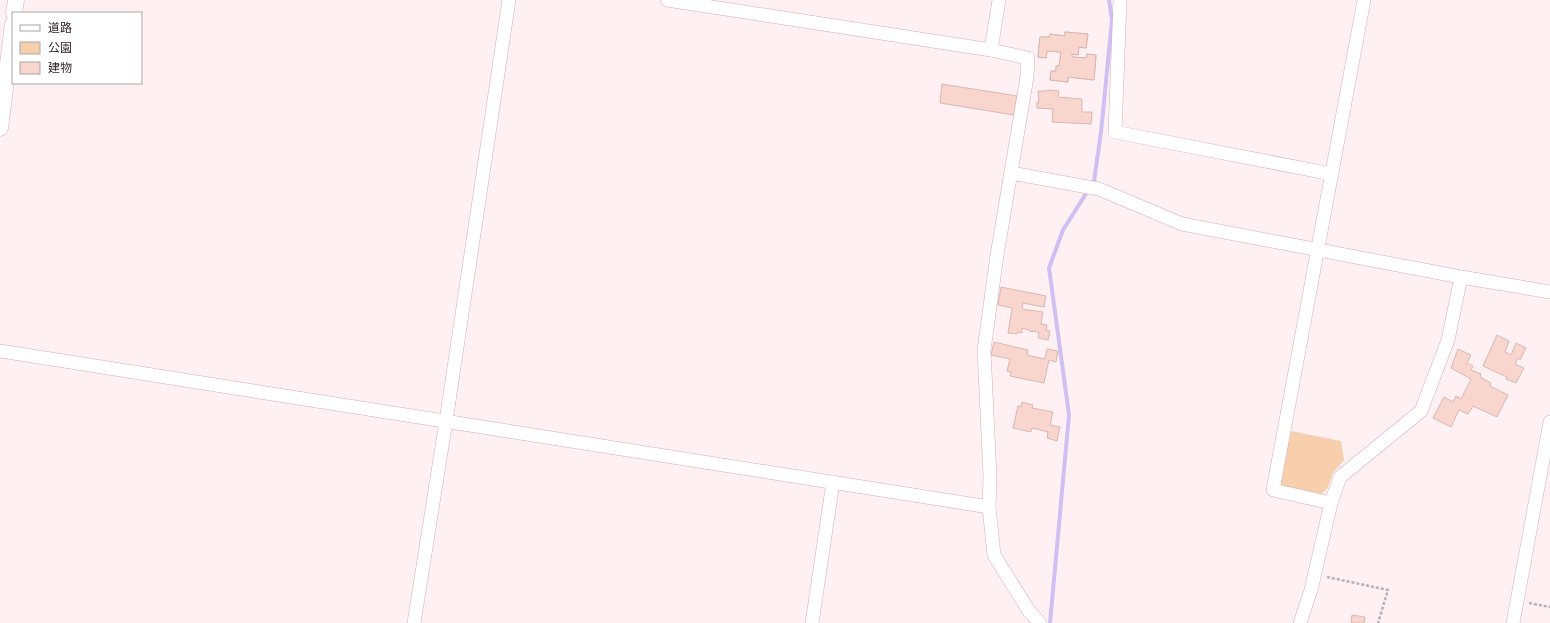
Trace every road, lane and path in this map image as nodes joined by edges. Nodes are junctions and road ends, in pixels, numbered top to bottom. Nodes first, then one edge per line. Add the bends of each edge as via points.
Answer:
1 (16, 0) edge
2 (510, 0) edge
3 (667, 0) edge
4 (999, 0) edge
5 (1120, 0) edge
6 (1364, 0) edge
7 (14, 12) edge
8 (12, 32) edge
9 (991, 50) junction
10 (0, 128) edge
11 (1011, 173) junction
12 (1332, 174) junction
13 (1317, 250) junction
14 (1461, 277) junction
15 (1550, 292) edge
16 (0, 352) edge
17 (446, 421) junction
18 (1550, 422) edge
19 (833, 482) junction
20 (1331, 503) junction
21 (990, 507) junction
22 (1314, 574) junction
23 (1517, 601) junction
24 (1550, 607) edge
25 (414, 623) edge
26 (812, 623) edge
27 (1040, 623) edge
28 (1300, 623) edge
29 (1378, 623) edge
30 (1513, 623) edge

1 - 7 street
2 - 17 street
3 - 9 street
4 - 9 street
5 - 12 street via 1115,132
6 - 12 street
8 - 10 street
9 - 11 street via 1028,58
11 - 13 street via 1092,187 1182,224
11 - 21 street via 996,255 984,350
12 - 13 street
13 - 14 street
13 - 20 street via 1273,490
14 - 15 street
14 - 20 street via 1448,340 1421,411 1340,477
16 - 17 street
17 - 19 street
17 - 25 street
18 - 23 street
19 - 21 street
19 - 26 street
20 - 22 street
21 - 27 street via 994,555 1029,611
22 - 28 street
22 - 29 path via 1388,590
23 - 24 path
23 - 30 street

